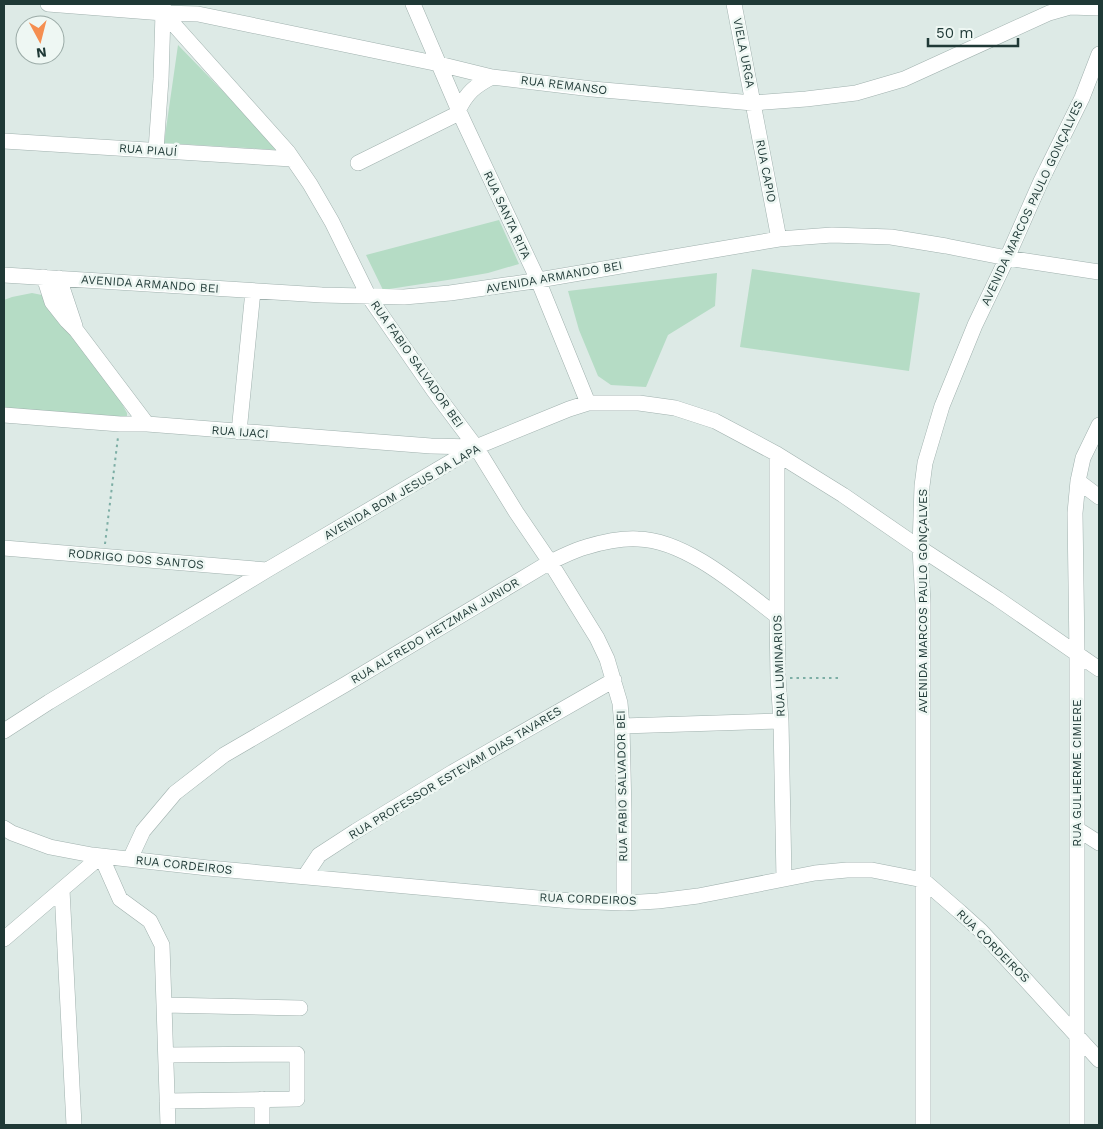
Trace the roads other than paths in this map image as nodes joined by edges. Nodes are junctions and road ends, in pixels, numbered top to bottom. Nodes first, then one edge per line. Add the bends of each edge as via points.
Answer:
1 (48, 4) edge
2 (413, 4) edge
3 (734, 4) edge
4 (1075, 6) edge
5 (162, 7) edge
6 (1099, 8) edge
7 (1099, 54) edge
8 (439, 64) junction
9 (492, 77) junction
10 (753, 103) junction
11 (459, 112) junction
12 (4, 141) edge
13 (156, 150) junction
14 (292, 158) junction
15 (358, 163) dead end
16 (779, 239) junction
17 (1007, 258) junction
18 (1099, 272) edge
19 (4, 275) edge
20 (52, 278) junction
21 (538, 280) junction
22 (253, 291) junction
23 (369, 297) junction
24 (588, 403) junction
25 (4, 415) edge
26 (147, 424) junction
27 (1099, 425) edge
28 (239, 432) junction
29 (476, 447) junction
30 (777, 454) junction
31 (1078, 481) junction
32 (1099, 497) edge
33 (4, 548) edge
34 (920, 548) junction
35 (20, 550) junction
36 (4, 559) edge
37 (550, 562) junction
38 (267, 570) junction
39 (777, 616) junction
40 (1077, 654) junction
41 (1099, 669) edge
42 (614, 680) junction
43 (780, 721) junction
44 (622, 726) junction
45 (4, 731) edge
46 (4, 828) edge
47 (1077, 829) junction
48 (1099, 843) edge
49 (101, 856) junction
50 (130, 859) junction
51 (305, 876) junction
52 (784, 879) junction
53 (923, 880) junction
54 (62, 890) junction
55 (624, 903) junction
56 (4, 939) edge
57 (164, 1005) junction
58 (300, 1008) dead end
59 (1077, 1034) junction
60 (166, 1055) junction
61 (1099, 1060) edge
62 (262, 1099) junction
63 (167, 1101) junction
64 (74, 1125) edge
65 (168, 1125) edge
66 (262, 1125) edge
67 (923, 1125) edge
68 (1077, 1125) edge

1 - 5 street, RUA REMANSO
2 - 8 street, RUA SANTA RITA
3 - 10 street, VIELA URGA
4 - 6 street, RUA REMANSO
4 - 10 street, RUA REMANSO via 1049,13 894,82 856,93
5 - 8 street, RUA REMANSO
5 - 13 street
5 - 14 street, RUA FABIO SALVADOR BEI
7 - 17 street, AVENIDA MARCOS PAULO GONÇALVES via 1082,98
8 - 9 street, RUA REMANSO
8 - 11 street, RUA SANTA RITA
9 - 10 street, RUA REMANSO
9 - 11 street via 468,94
10 - 16 street, RUA CAPIO
11 - 15 street
11 - 21 street, RUA SANTA RITA
12 - 13 street, RUA PIAUÍ
13 - 14 street, RUA PIAUÍ
14 - 23 street, RUA FABIO SALVADOR BEI via 332,222
16 - 17 street, AVENIDA ARMANDO BEI via 832,235 891,238
16 - 21 street, AVENIDA ARMANDO BEI
17 - 18 street, AVENIDA ARMANDO BEI
17 - 34 street, AVENIDA MARCOS PAULO GONÇALVES via 942,406 925,463
19 - 20 street, AVENIDA ARMANDO BEI
20 - 22 street, AVENIDA ARMANDO BEI
20 - 26 street via 76,330
21 - 23 street, AVENIDA ARMANDO BEI via 450,293
21 - 24 street, RUA SANTA RITA
22 - 23 street, AVENIDA ARMANDO BEI
22 - 28 street
23 - 29 street, RUA FABIO SALVADOR BEI
24 - 29 street, AVENIDA BOM JESUS DA LAPA
24 - 30 street, AVENIDA BOM JESUS DA LAPA via 640,402 675,408 715,421
25 - 26 street, RUA IJACI
26 - 28 street, RUA IJACI
27 - 31 street, RUA GULHERME CIMIERE
28 - 29 street, RUA IJACI
29 - 37 street, RUA FABIO SALVADOR BEI
29 - 38 street, AVENIDA BOM JESUS DA LAPA
30 - 34 street, AVENIDA BOM JESUS DA LAPA
30 - 39 street, RUA LUMINARIOS
31 - 32 street
31 - 40 street, RUA GULHERME CIMIERE via 1075,513
33 - 35 street, RODRIGO DOS SANTOS
34 - 40 street, AVENIDA BOM JESUS DA LAPA
34 - 53 street, AVENIDA MARCOS PAULO GONÇALVES via 923,603
35 - 36 street
35 - 38 street, RODRIGO DOS SANTOS
37 - 39 street, RUA ALFREDO HETZMAN JUNIOR via 584,547 617,540 656,542 690,555 712,568
37 - 42 street, RUA FABIO SALVADOR BEI via 598,638
37 - 50 street, RUA ALFREDO HETZMAN JUNIOR via 224,755 175,793 143,831
38 - 45 street, AVENIDA BOM JESUS DA LAPA
39 - 43 street, RUA LUMINARIOS
40 - 41 street, AVENIDA BOM JESUS DA LAPA
40 - 47 street, RUA GULHERME CIMIERE
42 - 44 street, RUA FABIO SALVADOR BEI
42 - 51 street, RUA PROFESSOR ESTEVAM DIAS TAVARES via 454,772 319,855
43 - 44 street
43 - 52 street, RUA LUMINARIOS
44 - 55 street, RUA FABIO SALVADOR BEI
46 - 49 street, RUA CORDEIROS via 50,847
47 - 48 street
47 - 59 street, RUA GULHERME CIMIERE
49 - 50 street, RUA CORDEIROS
49 - 54 street
49 - 57 street via 120,899 150,921 162,945
50 - 51 street, RUA CORDEIROS
51 - 55 street, RUA CORDEIROS
52 - 53 street, RUA CORDEIROS via 815,873 872,870
52 - 55 street, RUA CORDEIROS via 698,896
53 - 59 street, RUA CORDEIROS via 981,931
53 - 67 street, AVENIDA MARCOS PAULO GONÇALVES
54 - 56 street
54 - 64 street
57 - 58 street
57 - 60 street
59 - 61 street, RUA CORDEIROS
59 - 68 street, RUA GULHERME CIMIERE
60 - 62 street via 297,1054 297,1099
60 - 63 street
62 - 63 street
62 - 66 street
63 - 65 street

